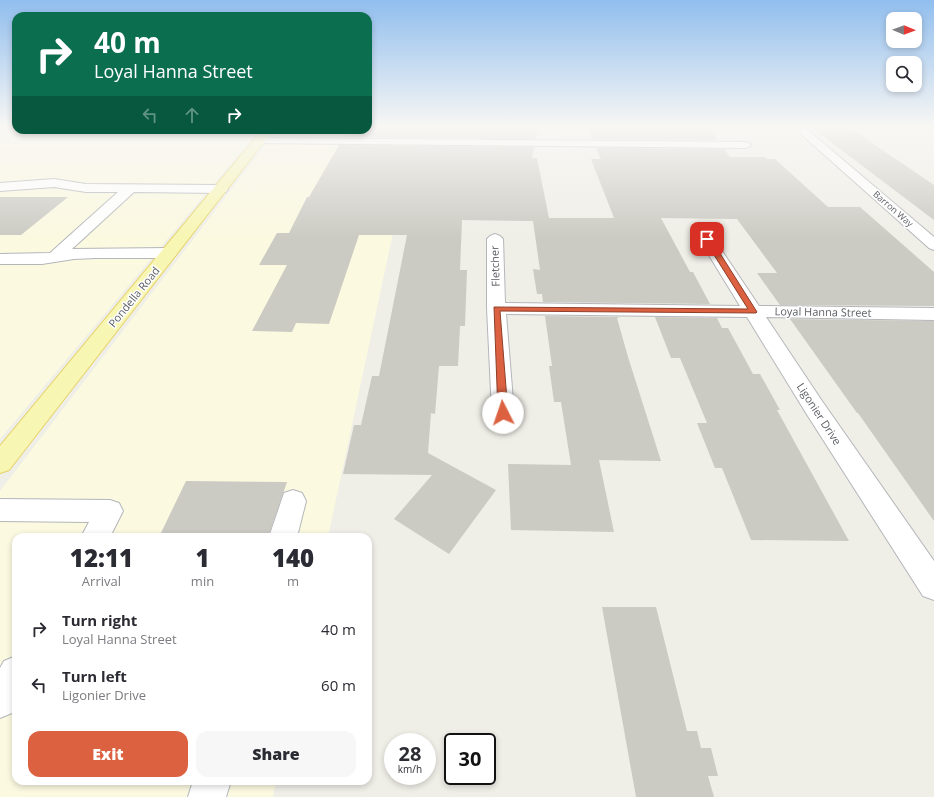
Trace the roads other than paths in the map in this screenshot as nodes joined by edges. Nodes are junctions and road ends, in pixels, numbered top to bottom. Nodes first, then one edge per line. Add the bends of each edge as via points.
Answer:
1 (241, 163) edge
2 (839, 163) edge
3 (0, 187) edge
4 (131, 188) junction
5 (221, 188) junction
6 (494, 239) dead end
7 (707, 239) dead end
8 (934, 245) edge
9 (169, 253) junction
10 (55, 257) junction
11 (0, 259) edge
12 (496, 308) junction
13 (753, 312) junction
14 (934, 314) edge
15 (503, 413) dead end
16 (0, 463) edge
17 (293, 501) dead end
18 (0, 510) edge
19 (97, 533) edge
20 (284, 533) edge
21 (934, 586) edge
22 (12, 680) edge
23 (0, 701) edge
24 (211, 785) edge
25 (207, 797) edge

1 - 5 main road, Pondella Road
2 - 8 street, Barron Way
3 - 4 street via 72,184 86,188
4 - 5 street
4 - 10 street
5 - 9 main road, Pondella Road
6 - 12 street, Fletcher
7 - 13 street, Ligonier Drive
9 - 10 street via 96,253
9 - 16 main road, Pondella Road
10 - 11 street
12 - 13 street, Loyal Hanna Street
12 - 15 street, Fletcher
13 - 14 street, Loyal Hanna Street
13 - 21 street, Ligonier Drive
17 - 20 street
18 - 19 street via 110,511
22 - 23 street
24 - 25 street

